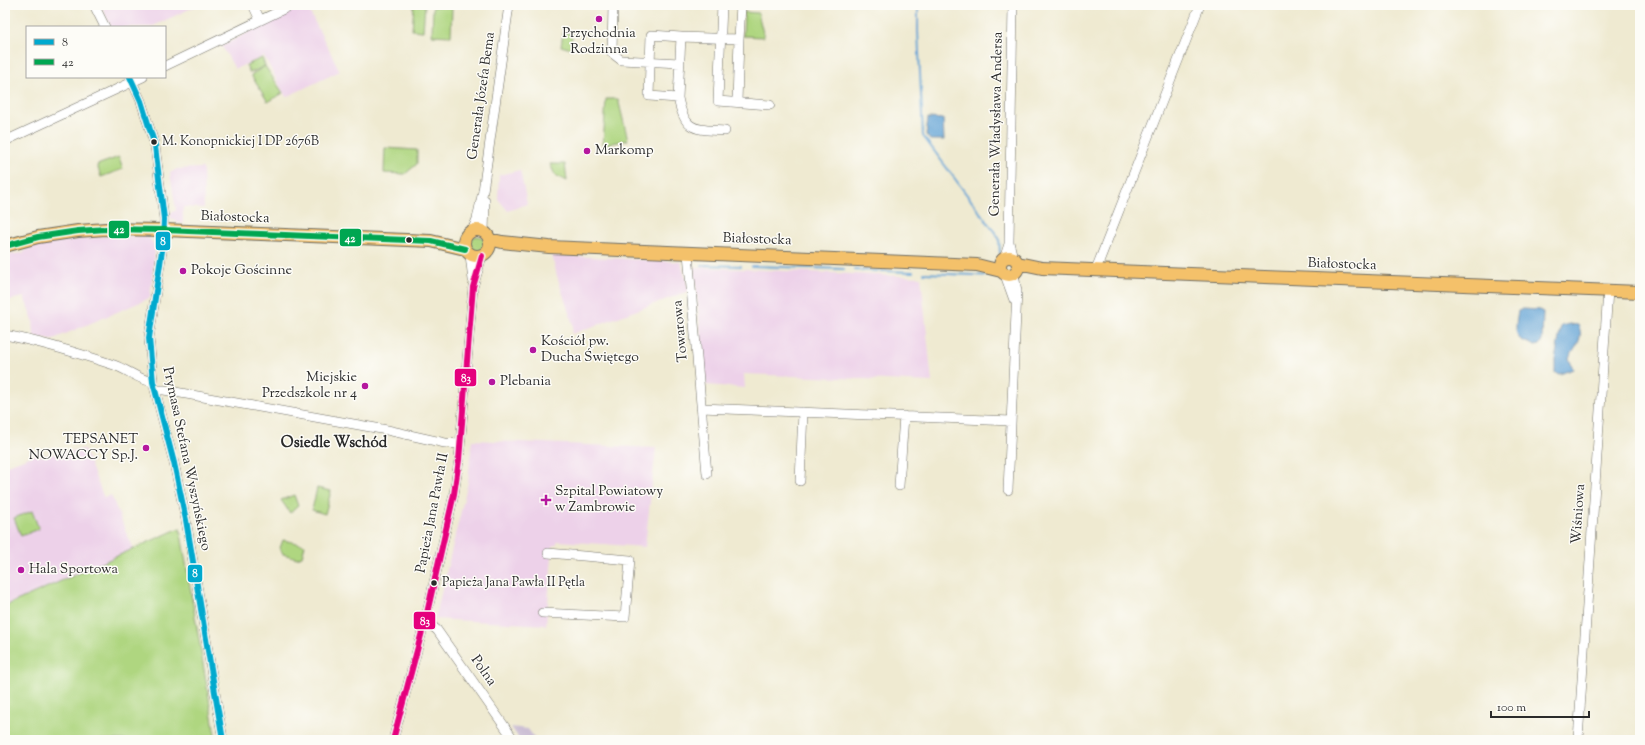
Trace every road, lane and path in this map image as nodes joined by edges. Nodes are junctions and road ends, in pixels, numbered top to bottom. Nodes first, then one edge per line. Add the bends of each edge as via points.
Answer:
1 (94, 5) edge
2 (253, 5) edge
3 (292, 5) edge
4 (509, 5) edge
5 (613, 5) edge
6 (722, 5) edge
7 (740, 5) edge
8 (1013, 5) edge
9 (1200, 5) edge
10 (260, 20) junction
11 (104, 26) edge
12 (681, 36) junction
13 (720, 38) junction
14 (739, 39) junction
15 (650, 61) junction
16 (680, 63) junction
17 (166, 66) edge
18 (131, 80) edge
19 (678, 98) junction
20 (737, 102) junction
21 (770, 105) dead end
22 (725, 131) dead end
23 (5, 141) edge
24 (164, 230) junction
25 (38, 237) junction
26 (5, 240) edge
27 (477, 244) junction
28 (5, 246) edge
29 (688, 253) junction
30 (1009, 266) junction
31 (1096, 269) junction
32 (1608, 290) junction
33 (1640, 292) edge
34 (5, 335) edge
35 (154, 386) junction
36 (701, 408) junction
37 (803, 412) junction
38 (904, 416) junction
39 (1011, 421) junction
40 (460, 444) junction
41 (707, 474) dead end
42 (800, 481) dead end
43 (899, 486) dead end
44 (1008, 490) dead end
45 (548, 553) dead end
46 (542, 613) dead end
47 (424, 624) junction
48 (223, 740) edge
49 (393, 740) edge
50 (514, 740) edge
51 (1578, 740) edge

1 - 11 street
2 - 10 street
3 - 10 street
4 - 27 street, Generała Józefa Bema via 483,191 485,200
5 - 15 street via 612,53 621,60
6 - 13 street
7 - 14 street
8 - 30 street, Generała Władysława Andersa
9 - 31 street
10 - 17 street
12 - 13 street
12 - 15 street via 651,35
12 - 16 street
13 - 14 street
13 - 20 street via 718,101
14 - 20 street
15 - 16 street
15 - 19 street via 649,96
16 - 19 street
18 - 23 street
18 - 24 street, Prymasa Stefana Wyszyńskiego via 155,146
19 - 22 street via 681,114 690,126 700,130
20 - 21 street
24 - 25 main road, Białostocka via 106,229
24 - 27 main road, Białostocka
24 - 35 street, Prymasa Stefana Wyszyńskiego via 149,338
25 - 26 main road, Białostocka via 21,236
25 - 28 main road, Białostocka
27 - 29 main road, Białostocka
27 - 40 street, Papieża Jana Pawła II
29 - 30 main road, Białostocka
29 - 36 street, Towarowa
30 - 31 main road, Białostocka
30 - 39 street, Generała Władysława Andersa via 1017,291
31 - 32 main road, Białostocka
32 - 33 main road, Białostocka
32 - 51 street, Wiśniowa
34 - 35 street via 69,350 116,365
35 - 40 street via 164,390
35 - 48 street, Prymasa Stefana Wyszyńskiego via 186,520
36 - 37 street
36 - 41 street, Towarowa
37 - 38 street
37 - 42 street
38 - 39 street
38 - 43 street
39 - 44 street, Generała Władysława Andersa
40 - 47 street, Papieża Jana Pawła II via 454,494
45 - 46 street via 630,560 625,617
47 - 49 street, Papieża Jana Pawła II
47 - 50 street, Polna via 437,630

